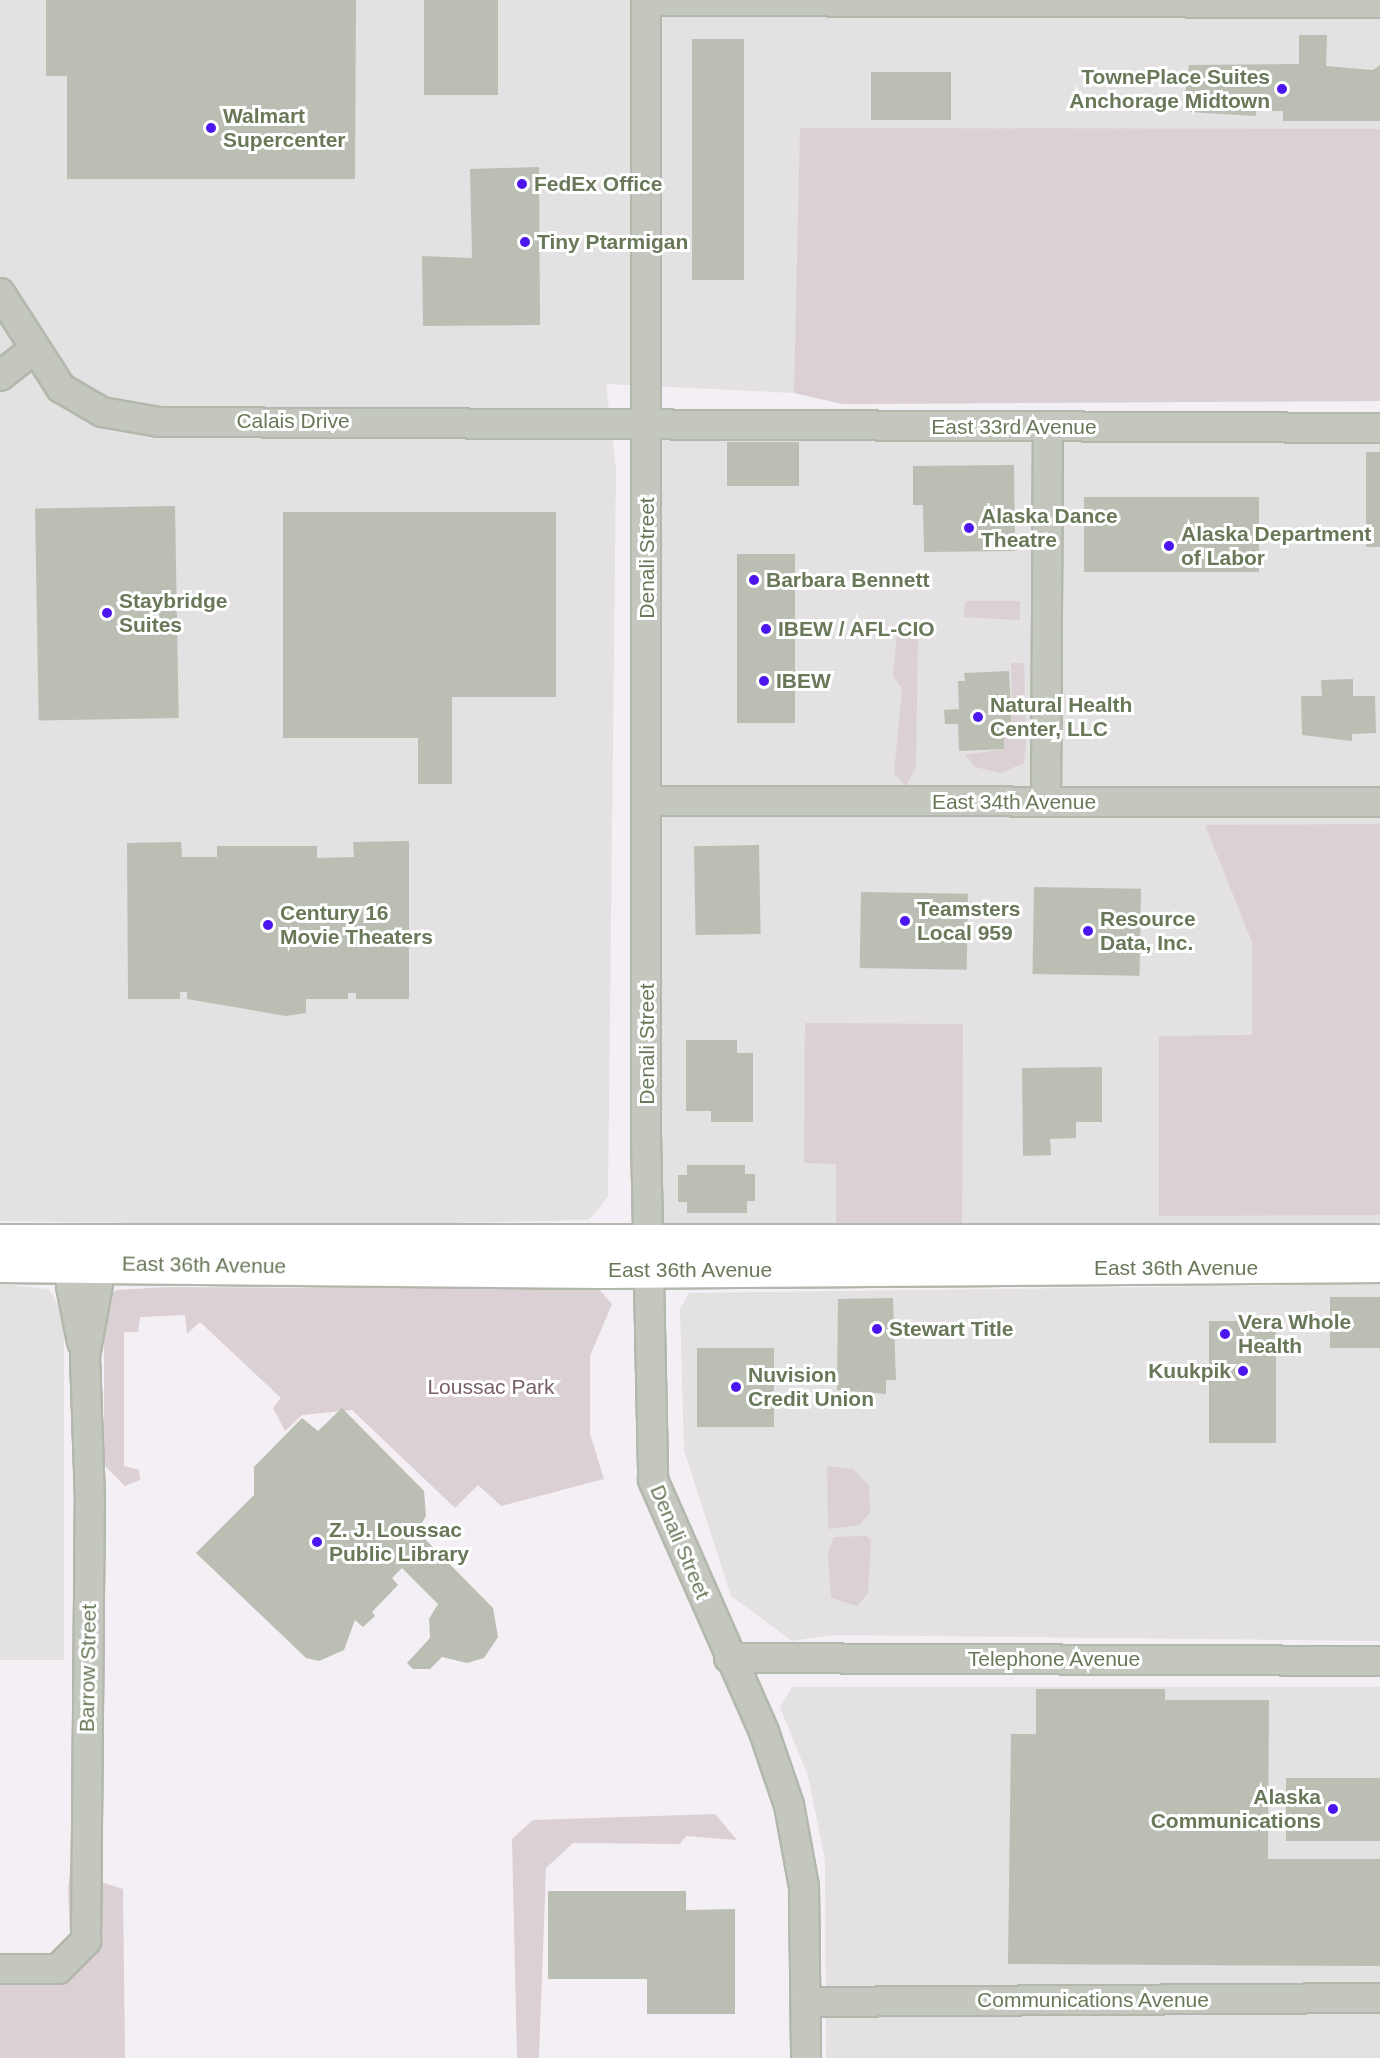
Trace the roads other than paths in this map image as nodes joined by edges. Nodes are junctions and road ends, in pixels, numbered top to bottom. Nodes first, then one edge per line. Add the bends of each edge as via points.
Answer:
1 (646, 1) edge
2 (1380, 3) edge
3 (0, 293) edge
4 (33, 350) junction
5 (0, 376) edge
6 (647, 425) junction
7 (1047, 427) junction
8 (1380, 428) edge
9 (647, 801) junction
10 (1046, 802) junction
11 (1380, 802) edge
12 (0, 1241) edge
13 (1380, 1241) edge
14 (1380, 1254) edge
15 (647, 1256) junction
16 (88, 1259) junction
17 (0, 1265) edge
18 (1380, 1265) edge
19 (1304, 1267) junction
20 (729, 1658) junction
21 (1380, 1661) edge
22 (0, 1969) edge
23 (1380, 1998) edge
24 (806, 2002) junction
25 (806, 2058) edge

1 - 2 street
1 - 6 street, Denali Street
3 - 4 street, Calais Drive
4 - 5 street
4 - 6 street, Calais Drive via 60,388 102,412 126,418
6 - 7 street, East 33rd Avenue
6 - 9 street, Denali Street
7 - 8 street, East 33rd Avenue
7 - 10 street
9 - 10 street, East 34th Avenue
9 - 15 street, Denali Street
10 - 11 street, East 34th Avenue
12 - 16 main road, East 36th Avenue
13 - 15 main road, East 36th Avenue
14 - 19 main road via 1314,1256
15 - 16 main road, East 36th Avenue
15 - 19 main road, East 36th Avenue
15 - 20 street, Denali Street via 652,1480
16 - 17 main road, East 36th Avenue
16 - 22 street, Barrow Street via 99,1279 85,1356 90,1500 86,1941 58,1969
18 - 19 main road, East 36th Avenue
20 - 21 street, Telephone Avenue
20 - 24 street, Denali Street via 764,1732 789,1805 804,1887
23 - 24 street, Communications Avenue
24 - 25 street, Denali Street

